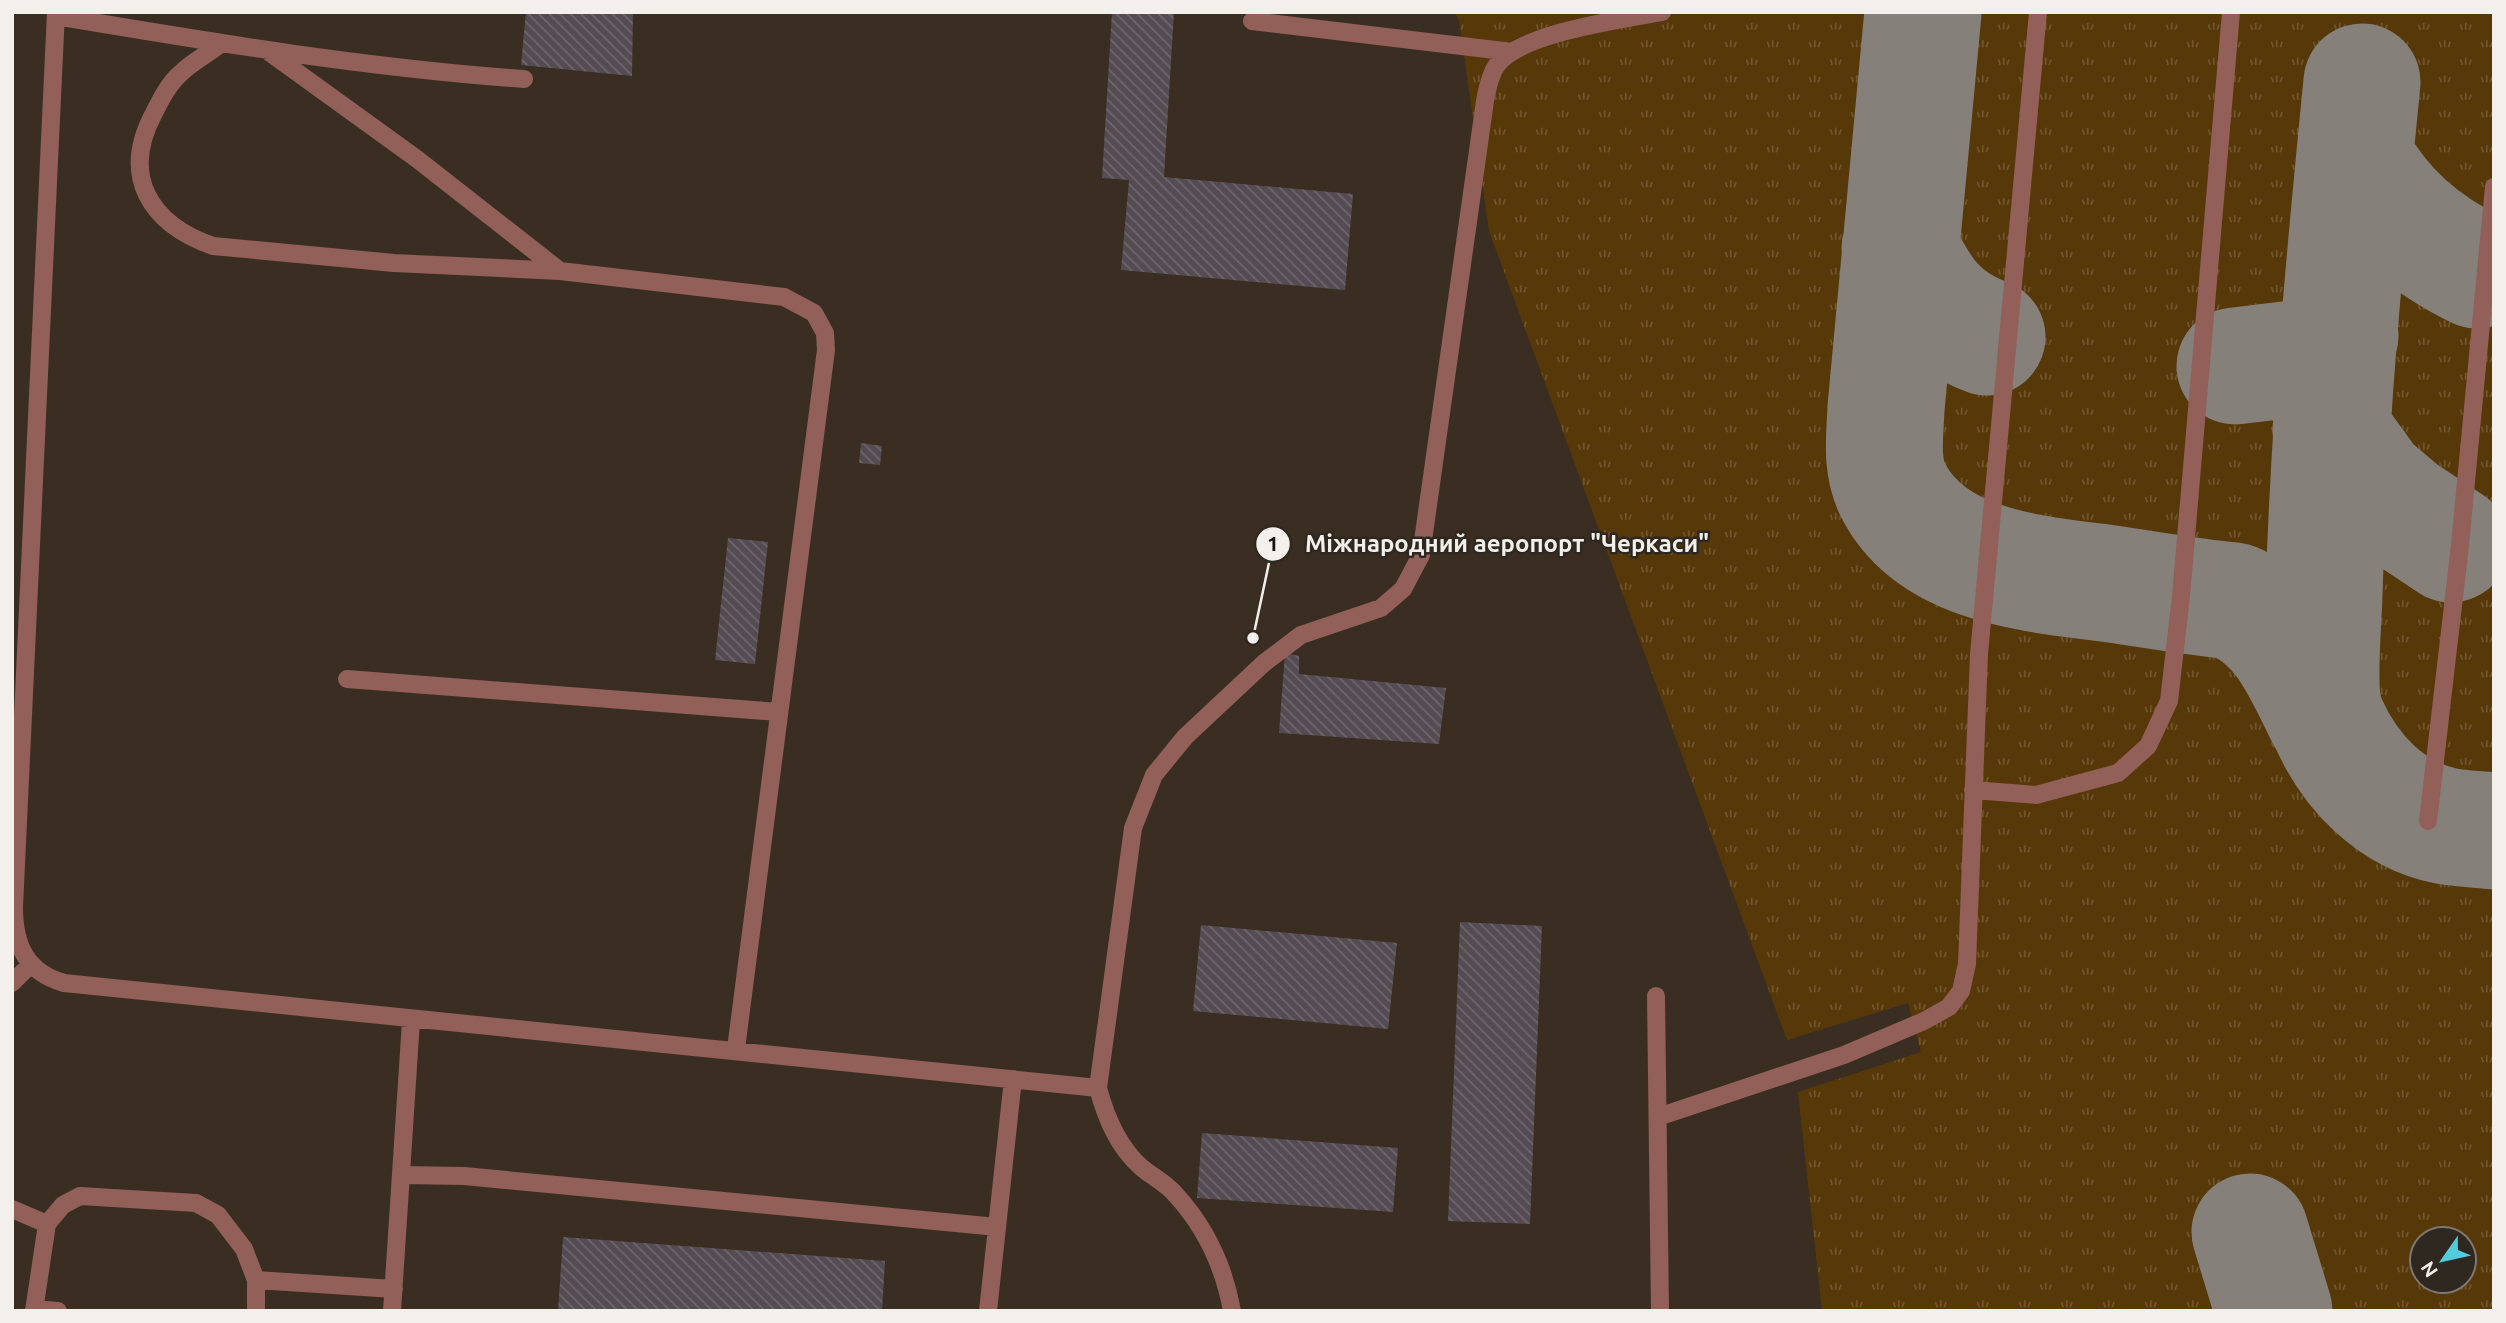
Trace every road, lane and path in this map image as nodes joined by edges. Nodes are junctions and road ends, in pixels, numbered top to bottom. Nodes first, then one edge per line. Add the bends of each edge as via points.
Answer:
1 (1337, 12) edge
2 (1662, 12) edge
3 (2038, 12) edge
4 (2231, 12) edge
5 (56, 14) edge
6 (1252, 22) dead end
7 (1336, 31) junction
8 (220, 44) junction
9 (266, 50) junction
10 (1512, 52) junction
11 (524, 79) dead end
12 (2494, 187) edge
13 (559, 271) junction
14 (347, 679) dead end
15 (779, 712) junction
16 (1973, 790) junction
17 (2428, 821) dead end
18 (30, 965) junction
19 (12, 983) edge
20 (1656, 996) dead end
21 (411, 1021) junction
22 (736, 1049) junction
23 (1013, 1079) junction
24 (1098, 1088) junction
25 (1658, 1117) junction
26 (402, 1175) junction
27 (12, 1209) edge
28 (47, 1224) junction
29 (997, 1227) junction
30 (256, 1280) junction
31 (394, 1289) junction
32 (34, 1310) edge
33 (58, 1311) edge
34 (256, 1311) edge
35 (393, 1311) edge
36 (988, 1311) edge
37 (1232, 1311) edge
38 (1660, 1311) edge

1 - 7 lane
2 - 10 lane via 1576,29
3 - 16 lane via 1979,654
4 - 16 lane via 2169,701 2148,746 2118,773 2036,795
5 - 8 lane
5 - 18 lane via 15,907 20,948
6 - 7 lane
7 - 10 lane
8 - 9 lane
8 - 13 lane via 180,73 164,94 140,150 139,174 148,197 185,236 213,246 394,263
9 - 11 lane via 444,74
9 - 13 lane via 417,159
10 - 24 lane via 1496,66 1485,101 1421,555 1403,589 1381,608 1301,635 1264,663 1185,737 1154,775 1133,828
12 - 17 lane
13 - 15 lane via 785,297 802,303 821,323 826,350
14 - 15 lane
15 - 22 lane
16 - 25 lane via 1967,964 1961,991 1949,1007 1844,1055
18 - 19 lane
18 - 21 lane via 64,983
20 - 25 lane
21 - 22 lane
21 - 26 lane
22 - 23 lane
23 - 24 lane
23 - 29 lane
24 - 37 lane via 1106,1117 1120,1142 1142,1167 1166,1184 1203,1228 1217,1256
25 - 38 lane
26 - 29 lane via 464,1176
26 - 31 lane
27 - 28 lane
28 - 30 lane via 63,1205 80,1196 196,1203 218,1215 233,1231
28 - 32 lane
29 - 36 lane
30 - 31 lane
30 - 34 lane
31 - 35 lane
32 - 33 lane

